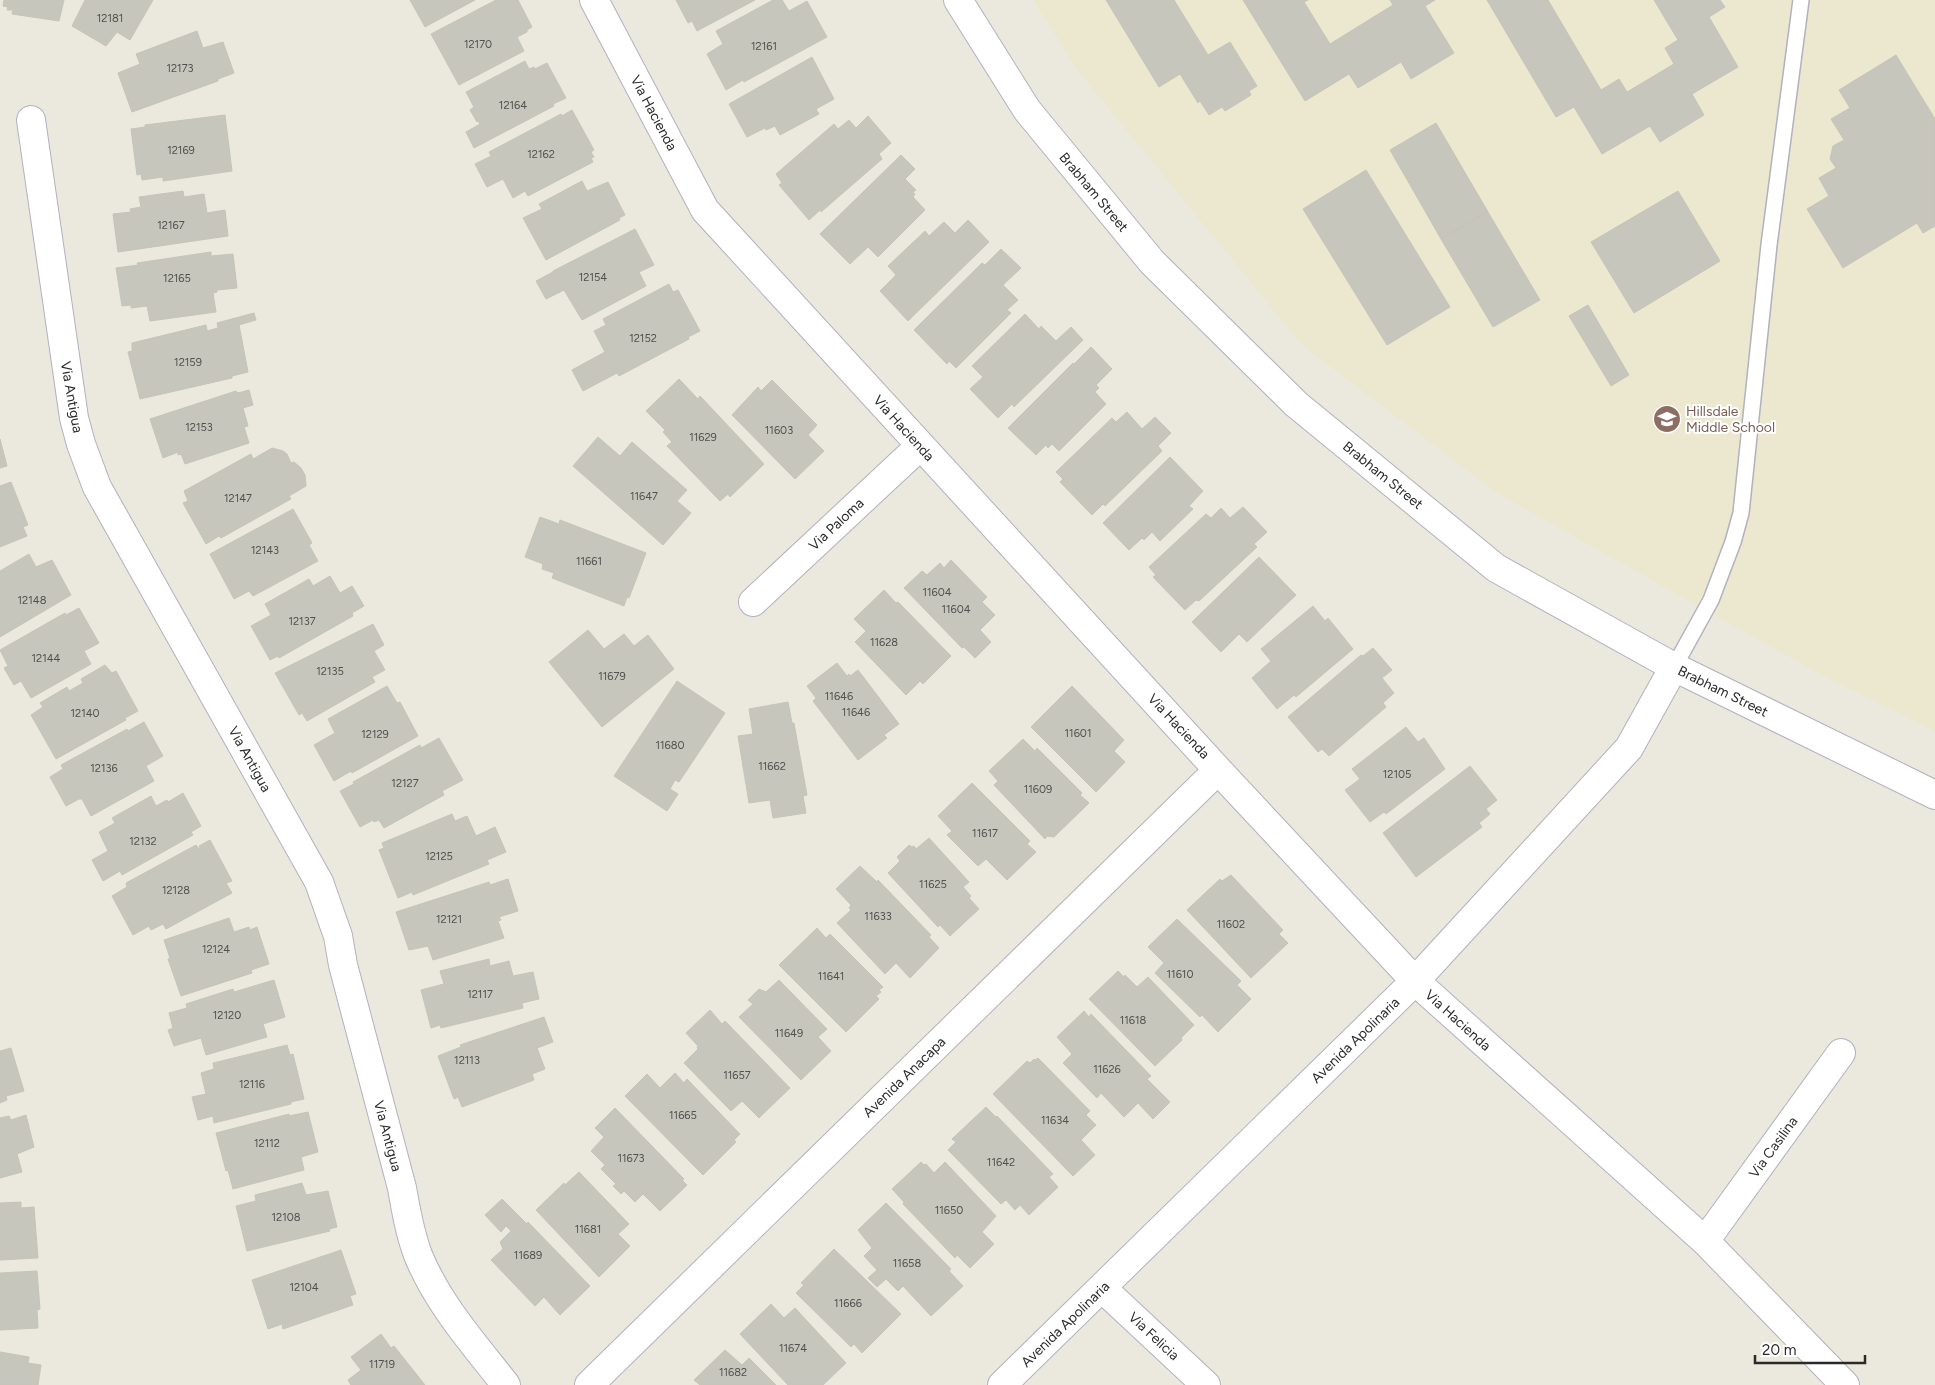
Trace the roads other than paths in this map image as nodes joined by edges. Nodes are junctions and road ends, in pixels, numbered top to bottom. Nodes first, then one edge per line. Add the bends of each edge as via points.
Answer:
1 (594, 0) edge
2 (958, 0) edge
3 (1801, 0) edge
4 (32, 120) dead end
5 (920, 446) junction
6 (753, 602) dead end
7 (1674, 668) junction
8 (1218, 770) junction
9 (1935, 796) edge
10 (1415, 981) junction
11 (1841, 1053) dead end
12 (1705, 1241) junction
13 (1102, 1288) junction
14 (506, 1385) edge
15 (589, 1385) edge
16 (1002, 1385) edge
17 (1206, 1385) edge
18 (1845, 1385) edge

1 - 5 street, Via Hacienda via 705,210
2 - 7 street, Brabham Street via 1027,110 1152,262 1296,404 1496,568
3 - 7 lane via 1769,245 1741,513 1712,600
4 - 14 street, Via Antigua via 74,418 96,487 319,882 338,936 418,1254 447,1308
5 - 6 street, Via Paloma
5 - 8 street, Via Hacienda
7 - 9 street, Brabham Street
7 - 10 street, Avenida Apolinaria via 1629,748
8 - 10 street, Via Hacienda
8 - 15 street, Avenida Anacapa
10 - 12 street, Via Hacienda
10 - 13 street, Avenida Apolinaria
11 - 12 street, Via Casilina
12 - 18 street, Via Hacienda
13 - 16 street, Avenida Apolinaria
13 - 17 street, Via Felicia

